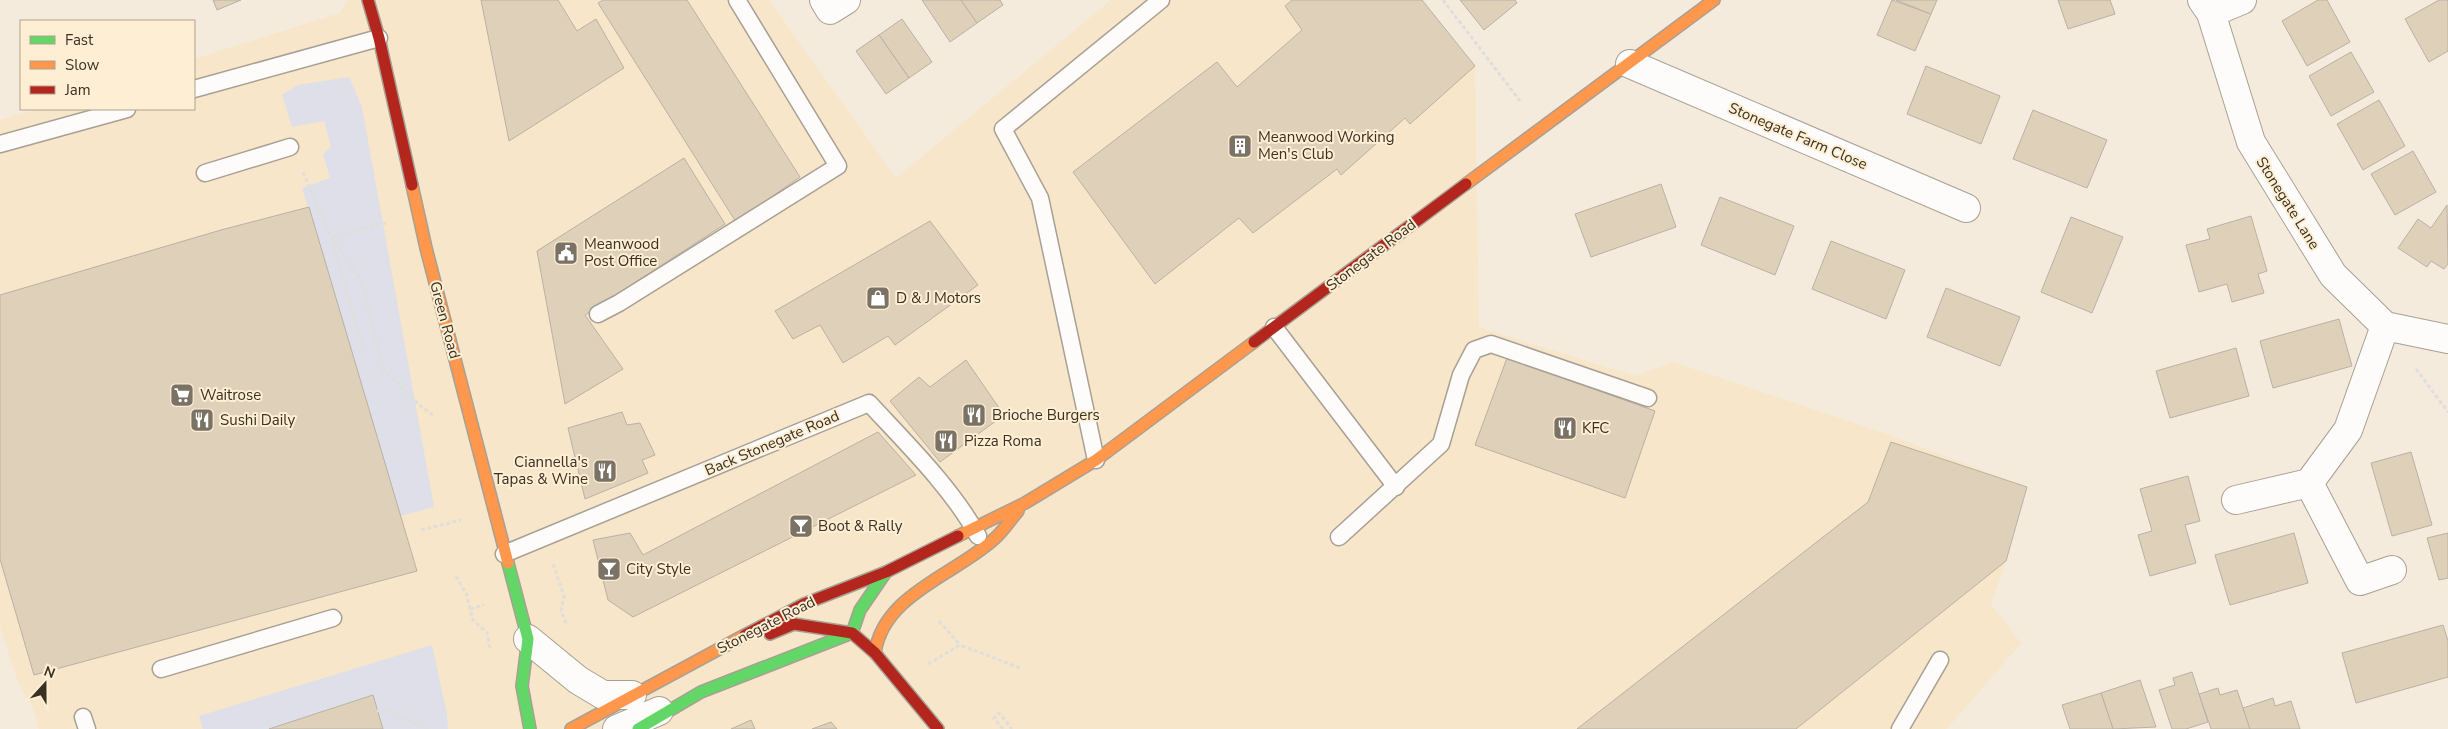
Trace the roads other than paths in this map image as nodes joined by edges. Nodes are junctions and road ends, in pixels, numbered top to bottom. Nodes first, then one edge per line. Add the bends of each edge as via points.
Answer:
1 (368, 0) edge
2 (737, 0) edge
3 (824, 0) edge
4 (846, 0) edge
5 (1161, 0) edge
6 (1714, 0) edge
7 (2242, 0) edge
8 (2207, 7) edge
9 (379, 38) junction
10 (1630, 64) junction
11 (195, 89) edge
12 (123, 110) edge
13 (3, 143) edge
14 (290, 146) road end
15 (205, 173) dead end
16 (1966, 208) dead end
17 (598, 314) dead end
18 (2385, 326) junction
19 (1274, 327) junction
20 (2448, 339) edge
21 (1648, 398) dead end
22 (1096, 460) junction
23 (2309, 483) junction
24 (1396, 487) junction
25 (2236, 500) dead end
26 (1025, 503) junction
27 (975, 529) junction
28 (1339, 537) dead end
29 (984, 546) junction
30 (504, 554) junction
31 (2392, 570) dead end
32 (886, 572) junction
33 (333, 618) dead end
34 (852, 633) junction
35 (528, 639) junction
36 (875, 653) junction
37 (1940, 660) dead end
38 (161, 669) dead end
39 (641, 691) junction
40 (701, 692) junction
41 (530, 729) edge
42 (571, 729) edge
43 (617, 729) edge
44 (638, 729) edge
45 (938, 729) edge
46 (1900, 729) edge

1 - 9 main road, Green Road
2 - 17 lane via 838,166
3 - 4 street via 830,10
5 - 22 lane via 1003,129 1040,198
6 - 10 main road, Stonegate Road
7 - 8 street
8 - 18 street, Stonegate Lane via 2251,142 2333,275
9 - 11 lane
9 - 30 main road, Green Road via 419,217
10 - 16 street, Stonegate Farm Close
10 - 19 main road, Stonegate Road
12 - 13 lane
14 - 15 lane
18 - 20 street
18 - 23 street via 2348,430
19 - 22 main road, Stonegate Road
19 - 24 lane
21 - 24 lane via 1491,344 1482,347 1474,350 1461,375 1441,444
22 - 26 main road, Stonegate Road
23 - 25 street
23 - 31 street via 2360,581
24 - 28 lane
26 - 27 main road, Stonegate Road
26 - 29 main road, Stonegate Road via 994,540
27 - 29 lane, Back Stonegate Road
27 - 30 lane, Back Stonegate Road via 918,456 869,402
27 - 32 main road, Stonegate Road
29 - 36 main road, Stonegate Road via 896,608 877,635
30 - 35 main road, Green Road
32 - 34 main road, Stonegate Road via 860,610
32 - 39 main road, Stonegate Road via 804,604
33 - 38 lane
34 - 36 main road
34 - 39 main road, Stonegate Road via 794,624
34 - 40 main road
35 - 39 street via 578,680 602,695
35 - 41 main road, Green Road via 522,686
36 - 45 main road
37 - 46 lane
39 - 42 main road, Stonegate Road
40 - 43 street
40 - 44 main road

